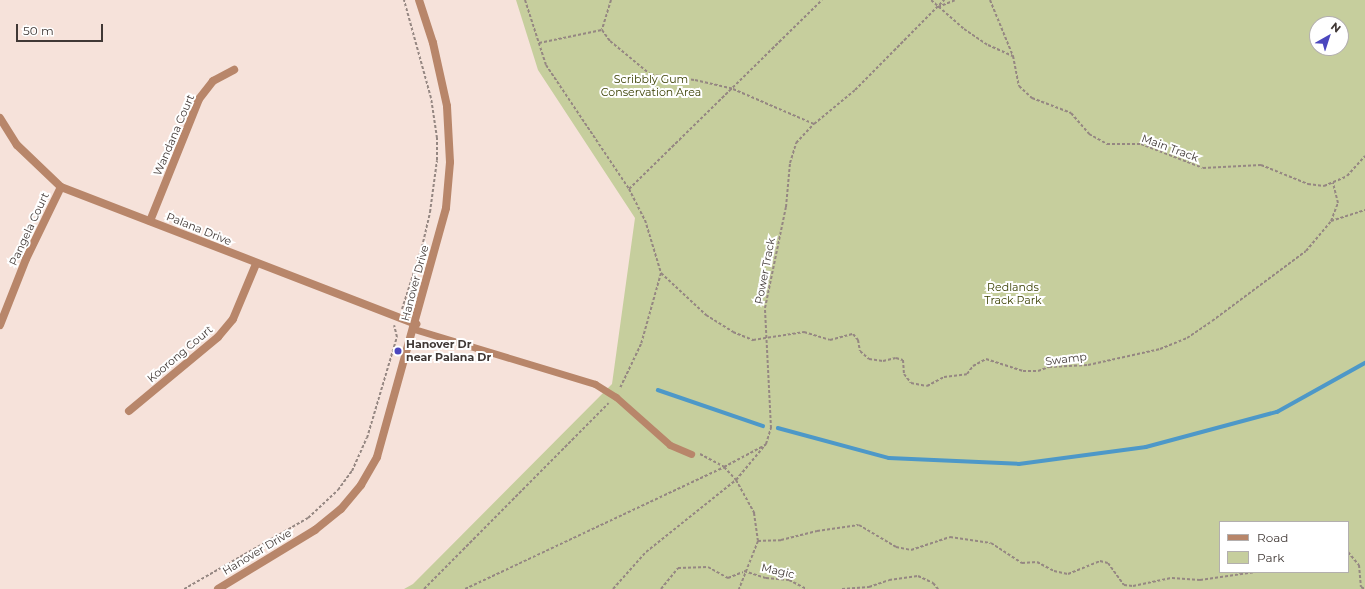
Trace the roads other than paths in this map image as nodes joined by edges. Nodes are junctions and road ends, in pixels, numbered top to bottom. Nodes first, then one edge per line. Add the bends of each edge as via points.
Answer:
1 (419, 0) edge
2 (234, 70) dead end
3 (0, 118) edge
4 (61, 187) junction
5 (150, 221) junction
6 (256, 264) junction
7 (0, 325) edge
8 (415, 327) junction
9 (129, 411) dead end
10 (691, 454) road end
11 (218, 589) edge

1 - 8 street, Hanover Drive via 433,43 447,106 450,162 446,208
2 - 5 street, Wandana Court via 213,81 199,100
3 - 4 street, Palana Drive via 16,145
4 - 5 street, Palana Drive
4 - 7 street, Pangela Court via 26,259
5 - 6 street, Palana Drive
6 - 8 street, Palana Drive
6 - 9 street, Koorong Court via 233,320 218,337
8 - 10 lane via 595,384 616,396 670,445
8 - 11 street, Hanover Drive via 378,457 361,485 341,509 315,530

